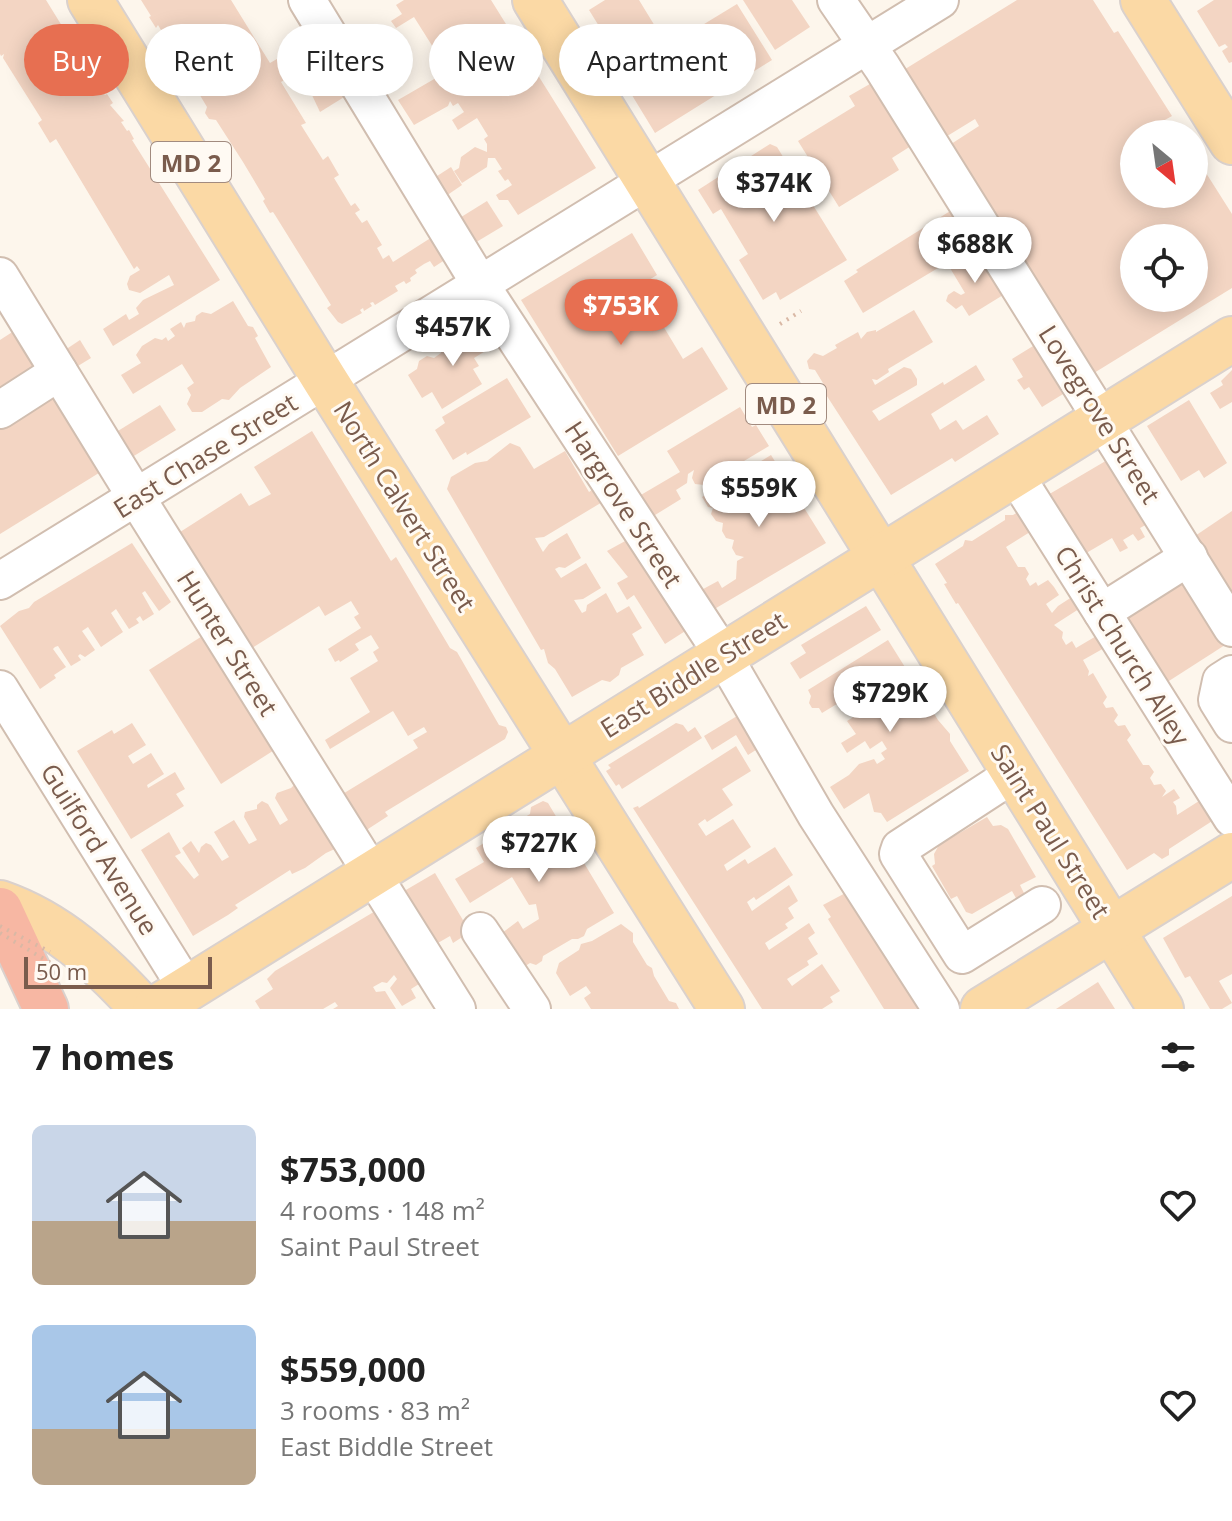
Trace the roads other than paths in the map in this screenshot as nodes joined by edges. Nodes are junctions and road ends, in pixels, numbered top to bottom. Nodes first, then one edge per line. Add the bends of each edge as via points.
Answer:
1 (90, 0) edge
2 (307, 0) edge
3 (535, 0) edge
4 (836, 0) edge
5 (940, 0) edge
6 (1151, 3) edge
7 (866, 46) junction
8 (1232, 142) edge
9 (648, 180) junction
10 (0, 276) edge
11 (480, 284) junction
12 (1232, 339) edge
13 (59, 372) junction
14 (325, 380) junction
15 (0, 410) edge
16 (1101, 419) junction
17 (1014, 473) junction
18 (136, 497) junction
19 (880, 556) junction
20 (1189, 557) junction
21 (0, 581) edge
22 (1102, 612) junction
23 (1232, 628) edge
24 (723, 655) junction
25 (1232, 674) edge
26 (0, 689) edge
27 (1232, 724) edge
28 (563, 756) junction
29 (1015, 773) junction
30 (1228, 803) edge
31 (1232, 855) edge
32 (373, 873) junction
33 (1042, 905) dead end
34 (15, 924) edge
35 (1111, 930) junction
36 (480, 931) dead end
37 (180, 1002) edge
38 (453, 1008) edge
39 (46, 1009) edge
40 (143, 1009) edge
41 (532, 1009) edge
42 (722, 1009) edge
43 (941, 1009) edge
44 (983, 1009) edge
45 (1161, 1009) edge

1 - 14 main road, North Calvert Street / MD 2
2 - 11 street, Hargrove Street
3 - 9 main road, Saint Paul Street / MD 2
4 - 7 street, Lovegrove Street
5 - 7 street, East Chase Street
6 - 8 main road
7 - 9 street, East Chase Street
7 - 16 street, Lovegrove Street
9 - 11 street, East Chase Street
9 - 19 main road, Saint Paul Street / MD 2
10 - 13 street, Hunter Street
11 - 14 street, East Chase Street
11 - 24 street, Hargrove Street
12 - 16 main road, East Biddle Street
13 - 15 street
13 - 18 street, Hunter Street
14 - 18 street, East Chase Street
14 - 28 main road, North Calvert Street / MD 2
16 - 17 main road, East Biddle Street
16 - 20 street, Lovegrove Street
17 - 19 main road, East Biddle Street
17 - 22 street, Christ Church Alley
18 - 21 street, East Chase Street
18 - 32 street, Hunter Street
19 - 24 main road, East Biddle Street
19 - 29 main road, Saint Paul Street / MD 2
20 - 22 street
20 - 23 street, Lovegrove Street
22 - 30 street, Christ Church Alley
24 - 28 main road, East Biddle Street
24 - 43 street, Hargrove Street via 816,815
25 - 27 street via 1221,681 1217,700
26 - 37 street, Guilford Avenue
28 - 32 main road, East Biddle Street
28 - 42 main road, North Calvert Street / MD 2
29 - 33 street via 898,854 962,955
29 - 35 main road, Saint Paul Street / MD 2
31 - 35 main road
32 - 37 main road, East Biddle Street
32 - 38 street, Hunter Street
34 - 39 highway
34 - 40 main road via 79,946
35 - 44 main road
35 - 45 main road, Saint Paul Street / MD 2
36 - 41 street

